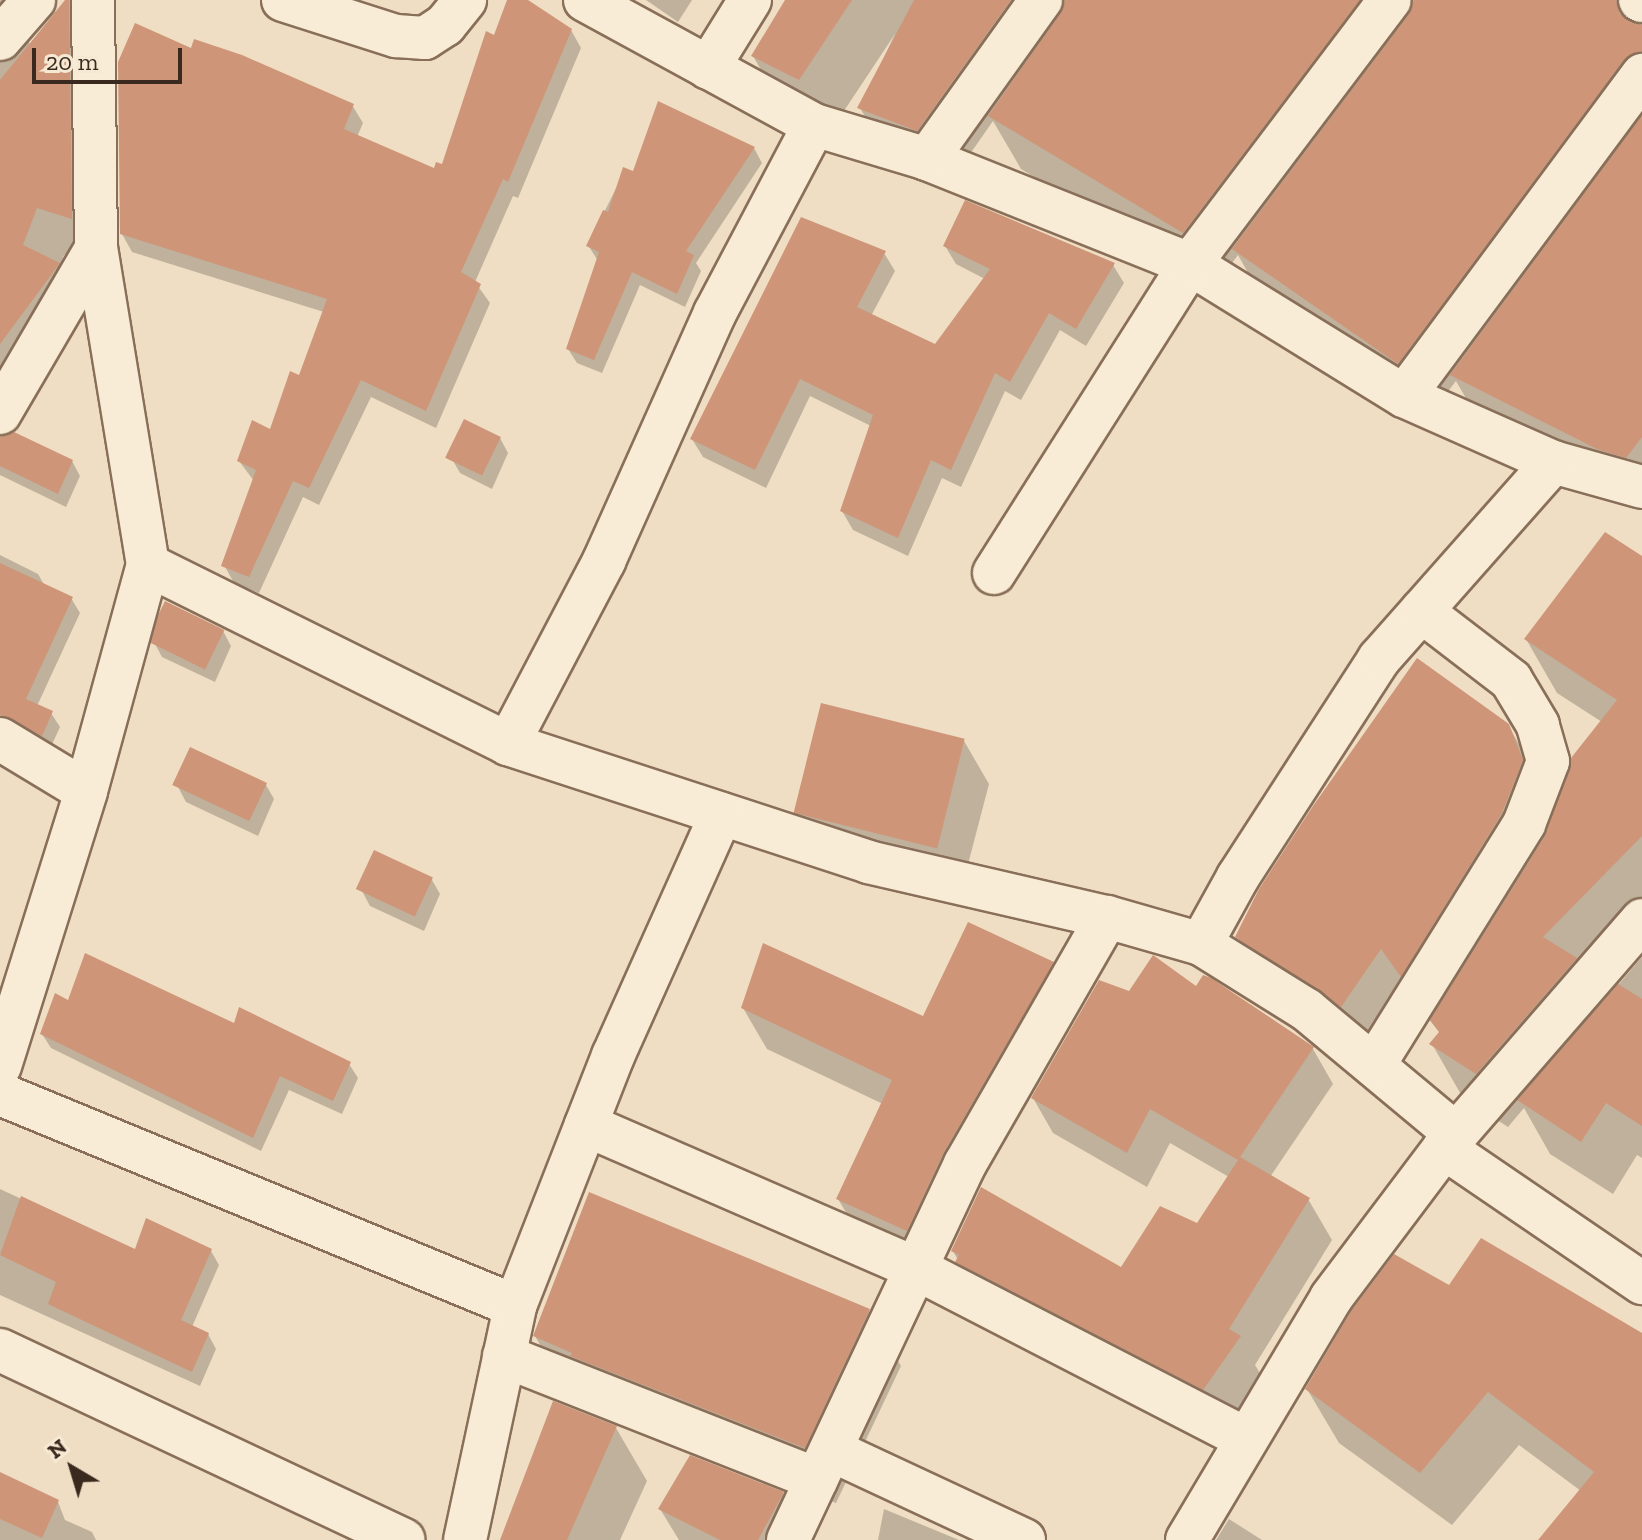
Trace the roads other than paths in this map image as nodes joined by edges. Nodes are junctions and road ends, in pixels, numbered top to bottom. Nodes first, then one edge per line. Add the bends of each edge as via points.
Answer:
1 (34, 0) edge
2 (93, 0) edge
3 (283, 0) edge
4 (465, 0) edge
5 (585, 0) edge
6 (750, 0) edge
7 (1041, 0) edge
8 (1390, 0) edge
9 (0, 39) edge
10 (708, 68) junction
11 (1642, 75) edge
12 (814, 125) junction
13 (927, 159) junction
14 (96, 249) junction
15 (1190, 264) junction
16 (1404, 396) junction
17 (0, 413) edge
18 (1553, 462) junction
19 (1638, 479) edge
20 (148, 565) junction
21 (994, 573) dead end
22 (1421, 611) junction
23 (0, 739) edge
24 (508, 744) junction
25 (86, 791) junction
26 (721, 814) junction
27 (1107, 917) junction
28 (1634, 941) edge
29 (1201, 944) junction
30 (1374, 1065) junction
31 (0, 1066) edge
32 (0, 1094) edge
33 (586, 1125) junction
34 (1450, 1141) junction
35 (917, 1269) junction
36 (1642, 1283) edge
37 (515, 1306) junction
38 (0, 1350) edge
39 (504, 1356) junction
40 (1247, 1439) junction
41 (824, 1464) junction
42 (404, 1540) edge
43 (465, 1540) edge
44 (788, 1540) edge
45 (1024, 1540) edge
46 (1187, 1540) edge

1 - 9 street
2 - 14 street
3 - 4 street via 396,36 425,38 445,25
5 - 10 street
6 - 10 street
7 - 13 street
8 - 15 street
10 - 12 street
11 - 16 street
12 - 13 street
12 - 24 street via 715,313 604,561
13 - 15 street
14 - 17 street
14 - 20 street
15 - 16 street
15 - 21 street
16 - 18 street
18 - 19 street
18 - 22 street
20 - 24 street
20 - 25 street
22 - 29 street via 1379,659 1238,877
22 - 30 street via 1511,680 1538,725 1548,761 1524,824
23 - 25 street
24 - 26 street
25 - 31 street
26 - 27 street via 868,862
26 - 33 street
27 - 29 street
27 - 35 street via 965,1164
28 - 34 street
29 - 30 street via 1307,1010
30 - 34 street
32 - 37 street
33 - 35 street
33 - 37 street
34 - 36 street
34 - 40 street via 1331,1298
35 - 40 street
35 - 41 street
37 - 39 street
38 - 42 street
39 - 41 street
39 - 43 street
40 - 46 street
41 - 44 street
41 - 45 street

